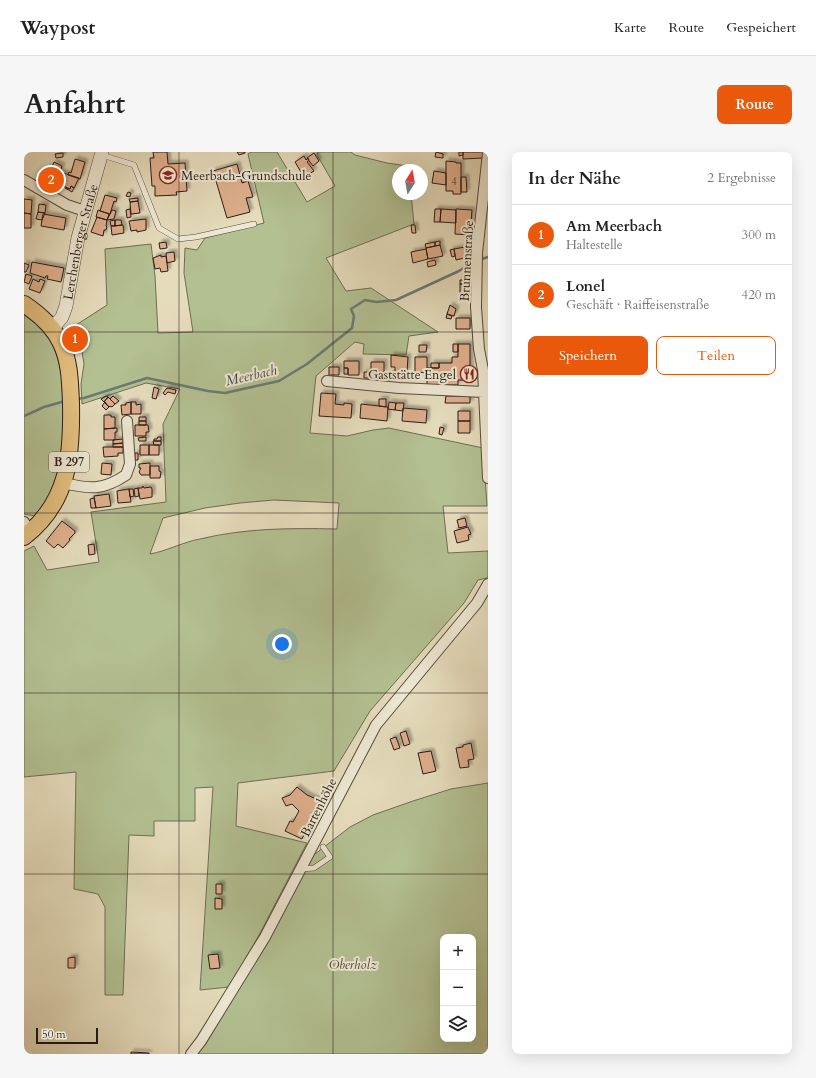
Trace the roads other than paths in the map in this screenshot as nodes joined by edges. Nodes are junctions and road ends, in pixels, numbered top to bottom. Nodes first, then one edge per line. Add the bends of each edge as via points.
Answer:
1 (102, 153) edge
2 (488, 153) edge
3 (24, 180) edge
4 (85, 211) junction
5 (254, 224) dead end
6 (24, 304) edge
7 (52, 329) junction
8 (485, 370) edge
9 (327, 381) dead end
10 (484, 392) junction
11 (486, 408) edge
12 (127, 421) dead end
13 (488, 478) edge
14 (63, 483) junction
15 (26, 530) edge
16 (488, 584) edge
17 (323, 847) dead end
18 (302, 869) junction
19 (191, 1054) edge

1 - 4 street, Lerchenberger Straße
1 - 5 lane via 134,165 159,228 178,238 196,237
2 - 8 street, Brunnenstraße via 477,253 476,307 479,349
3 - 4 street via 67,205
4 - 7 street, Lerchenberger Straße via 66,306 62,317
6 - 7 main road, B 297 via 44,318
7 - 14 main road, B 297 via 65,353 71,385 69,461
8 - 10 street, Brunnenstraße
9 - 10 street
10 - 11 street, Brunnenstraße
11 - 13 street, Brunnenstraße
12 - 14 street via 130,464 126,475 103,487 89,488
14 - 15 main road, B 297 via 41,521
16 - 18 street, Bartenhöhe via 477,603 376,725
17 - 18 lane via 330,857 314,868
18 - 19 street, Bartenhöhe via 261,943

